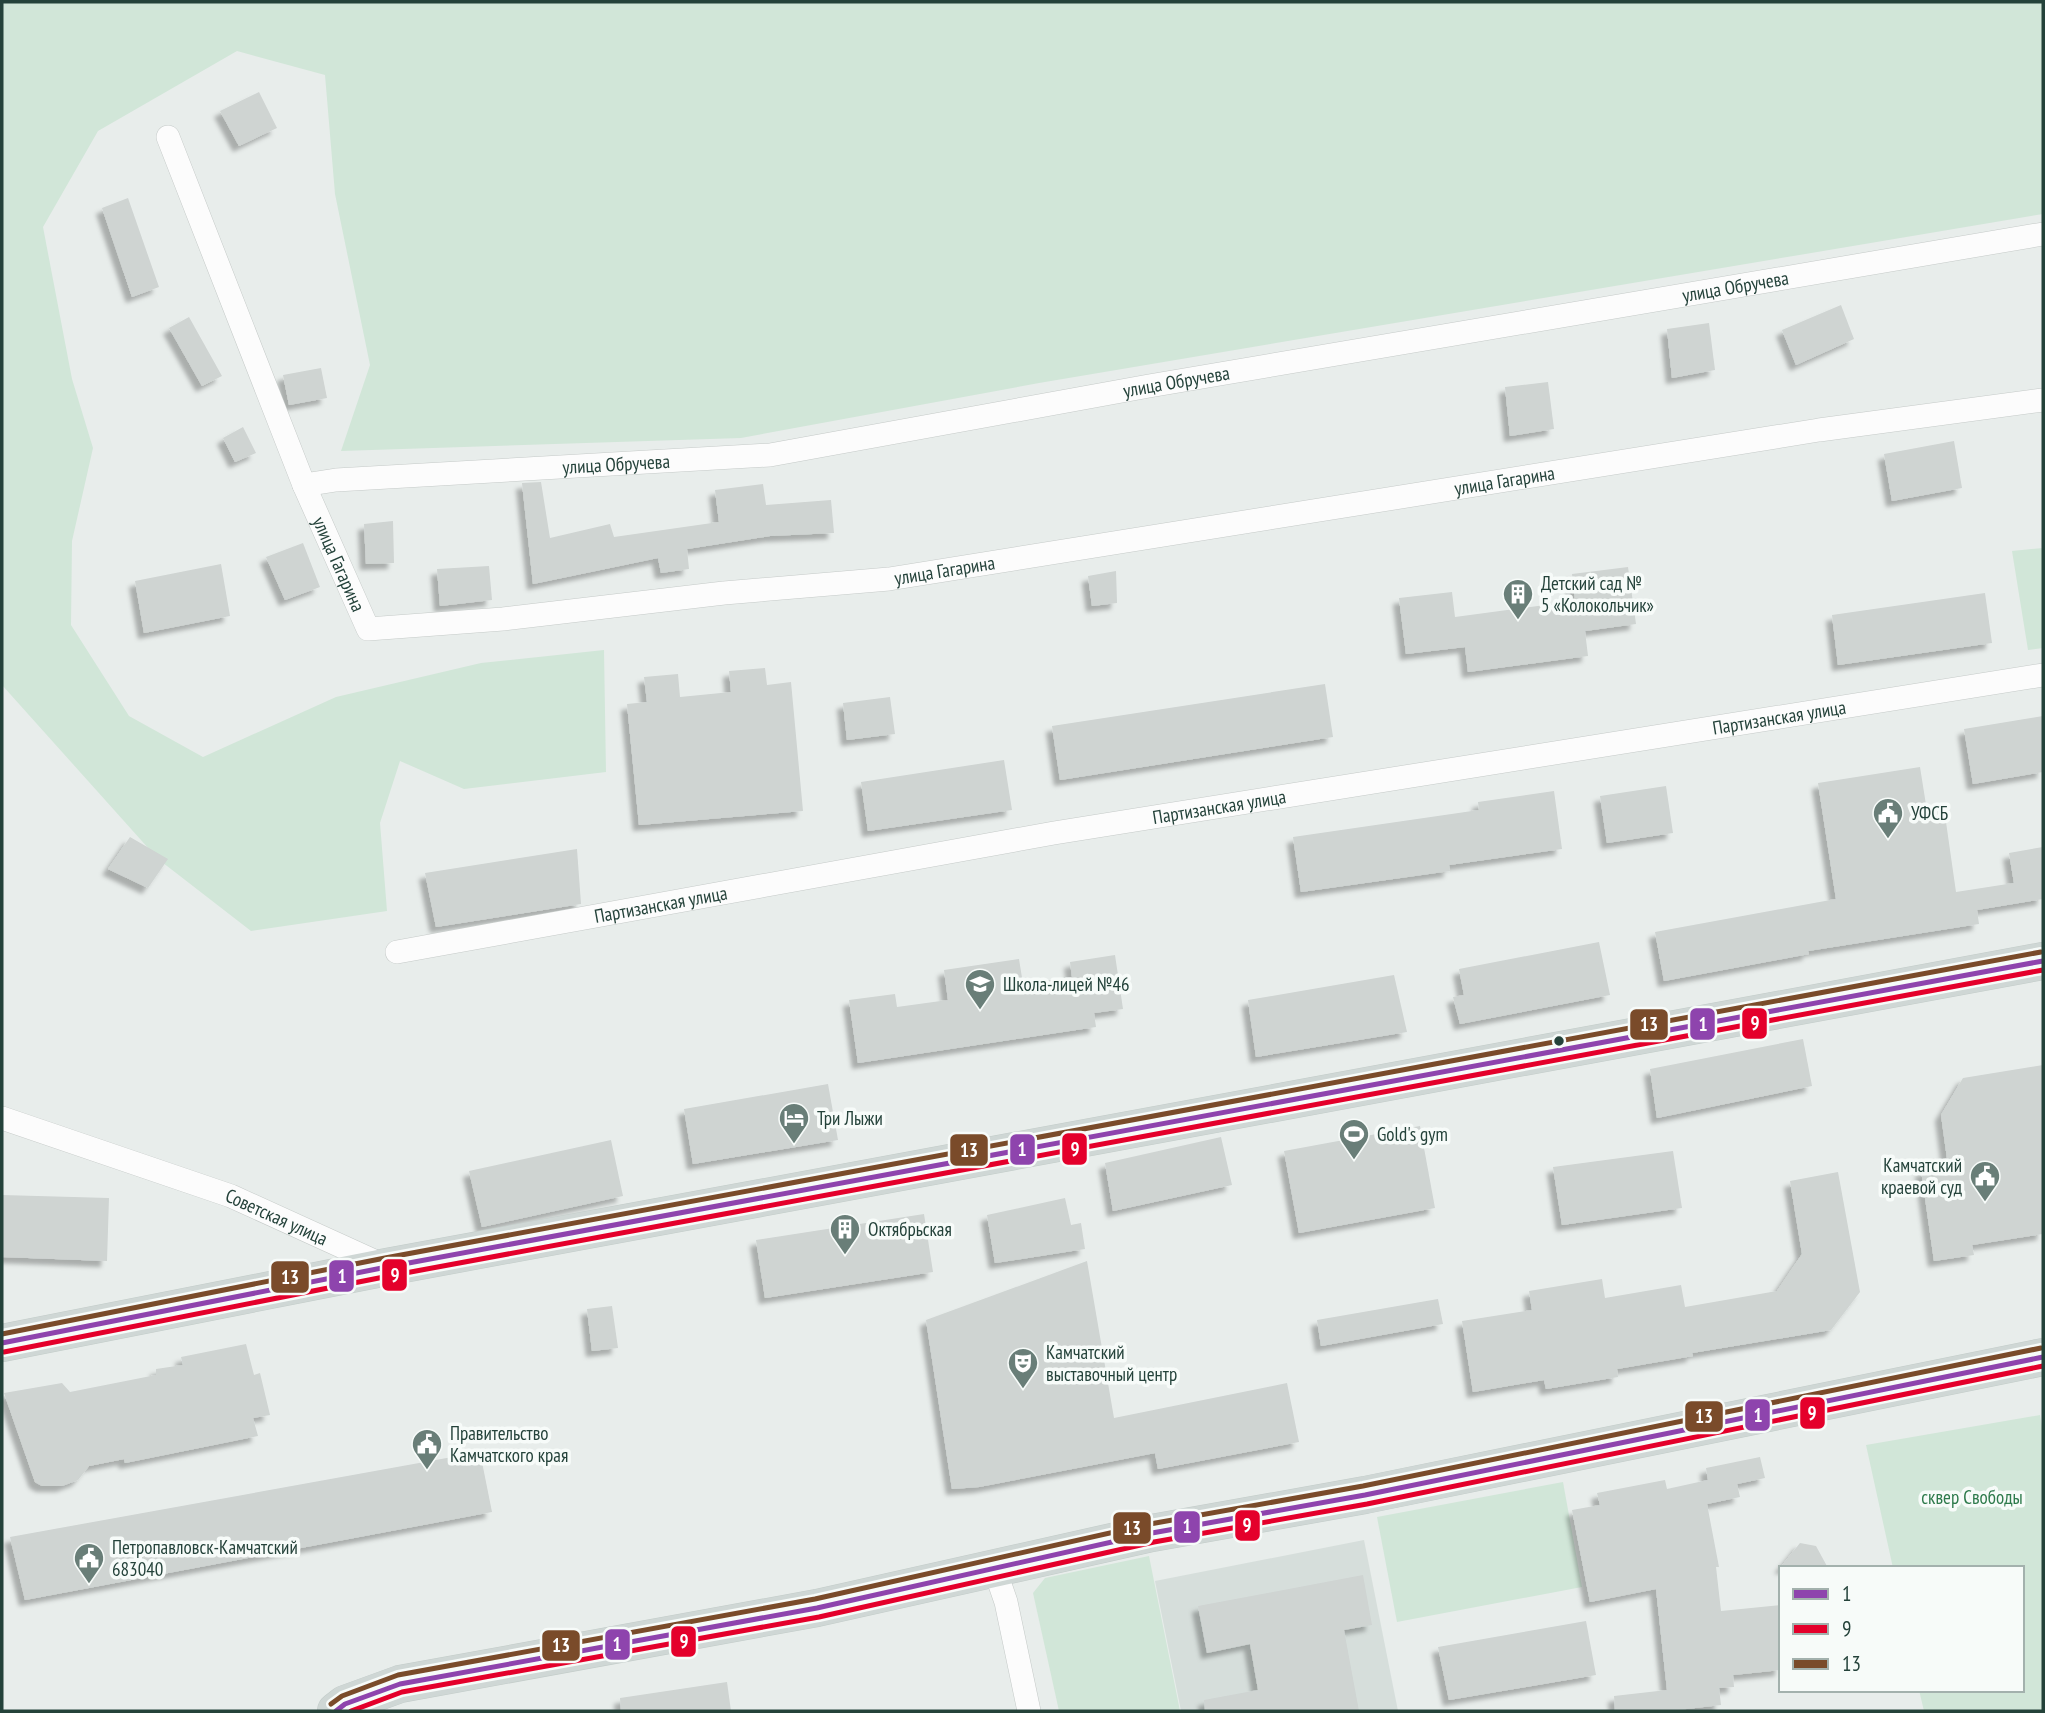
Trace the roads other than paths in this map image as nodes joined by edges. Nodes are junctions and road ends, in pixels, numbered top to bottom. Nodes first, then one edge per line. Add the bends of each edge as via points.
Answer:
1 (168, 137) dead end
2 (2043, 234) edge
3 (2043, 400) edge
4 (303, 485) junction
5 (2043, 675) edge
6 (397, 952) dead end
7 (2043, 961) edge
8 (2, 1118) edge
9 (387, 1267) junction
10 (2, 1343) edge
11 (2043, 1357) edge
12 (994, 1567) junction
13 (336, 1711) edge
14 (1029, 1711) edge

1 - 4 street, улица Гагарина
2 - 4 street, улица Обручева via 770,455
3 - 4 street, улица Гагарина via 1746,441 889,579 368,629
5 - 6 street, Партизанская улица via 1068,831
7 - 9 main road
8 - 9 street, Советская улица via 231,1196
9 - 10 main road
11 - 12 main road
12 - 13 main road via 817,1608 400,1684
12 - 14 street

